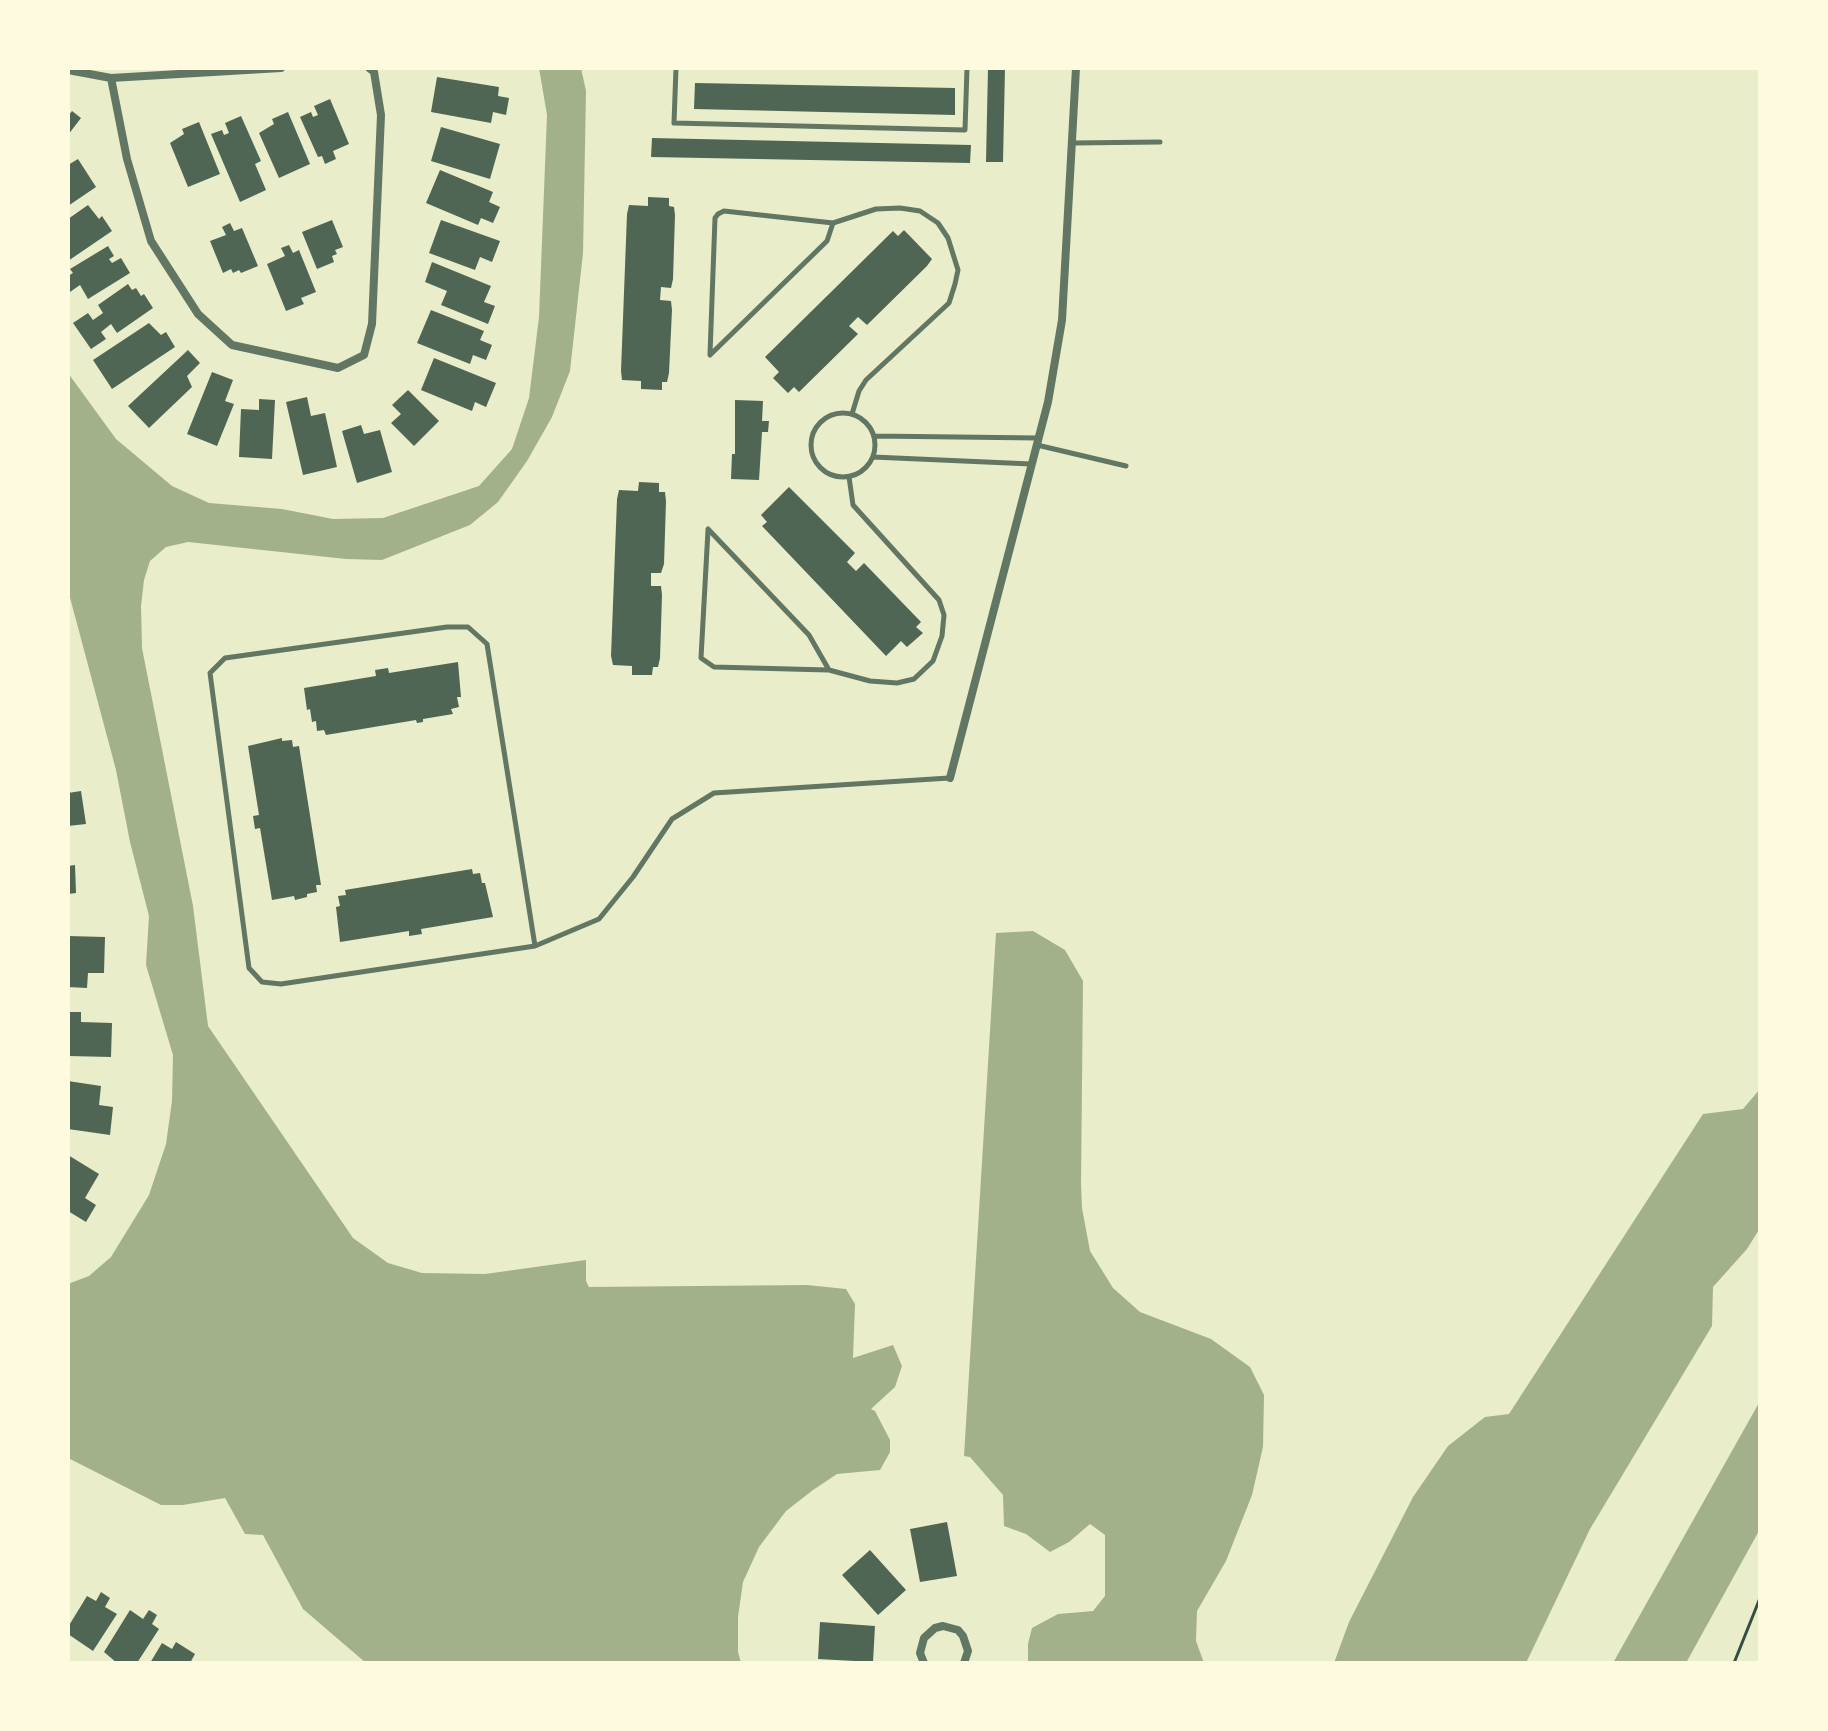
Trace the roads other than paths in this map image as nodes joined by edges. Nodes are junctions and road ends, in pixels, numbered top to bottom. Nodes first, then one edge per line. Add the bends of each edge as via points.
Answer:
1 (281, 68) edge
2 (369, 68) edge
3 (676, 68) edge
4 (967, 68) edge
5 (1076, 68) edge
6 (68, 70) edge
7 (111, 78) junction
8 (1160, 142) dead end
9 (1073, 143) junction
10 (833, 223) junction
11 (852, 414) junction
12 (874, 436) junction
13 (1038, 441) junction
14 (873, 457) junction
15 (1032, 464) junction
16 (1126, 466) dead end
17 (849, 477) junction
18 (829, 670) junction
19 (950, 778) joint
20 (535, 946) junction
21 (924, 1663) edge
22 (964, 1663) edge

1 - 7 street
2 - 7 street via 381,115 372,324 364,355 338,368 232,345 198,314 151,241
3 - 4 lane via 674,123 965,130
5 - 9 street
6 - 7 street
8 - 9 lane
9 - 13 street via 1062,320
10 - 10 lane via 827,241 710,355 718,214
10 - 11 lane via 876,209 920,211 948,238 958,270 949,303 866,380
11 - 12 lane
11 - 17 lane via 823,420 811,449 829,474
12 - 13 lane
12 - 14 lane
13 - 15 street
13 - 16 lane
14 - 15 lane
14 - 17 lane
15 - 19 street
17 - 18 lane via 853,505 939,600 942,636 933,661 914,679 870,681
18 - 18 lane via 809,635 708,529 701,658 714,667
19 - 20 lane via 714,793 672,819 599,919
20 - 20 lane via 281,984 262,982 249,968 210,673 225,658 468,627 487,644
21 - 22 street via 924,1638 943,1626 963,1636 968,1651

